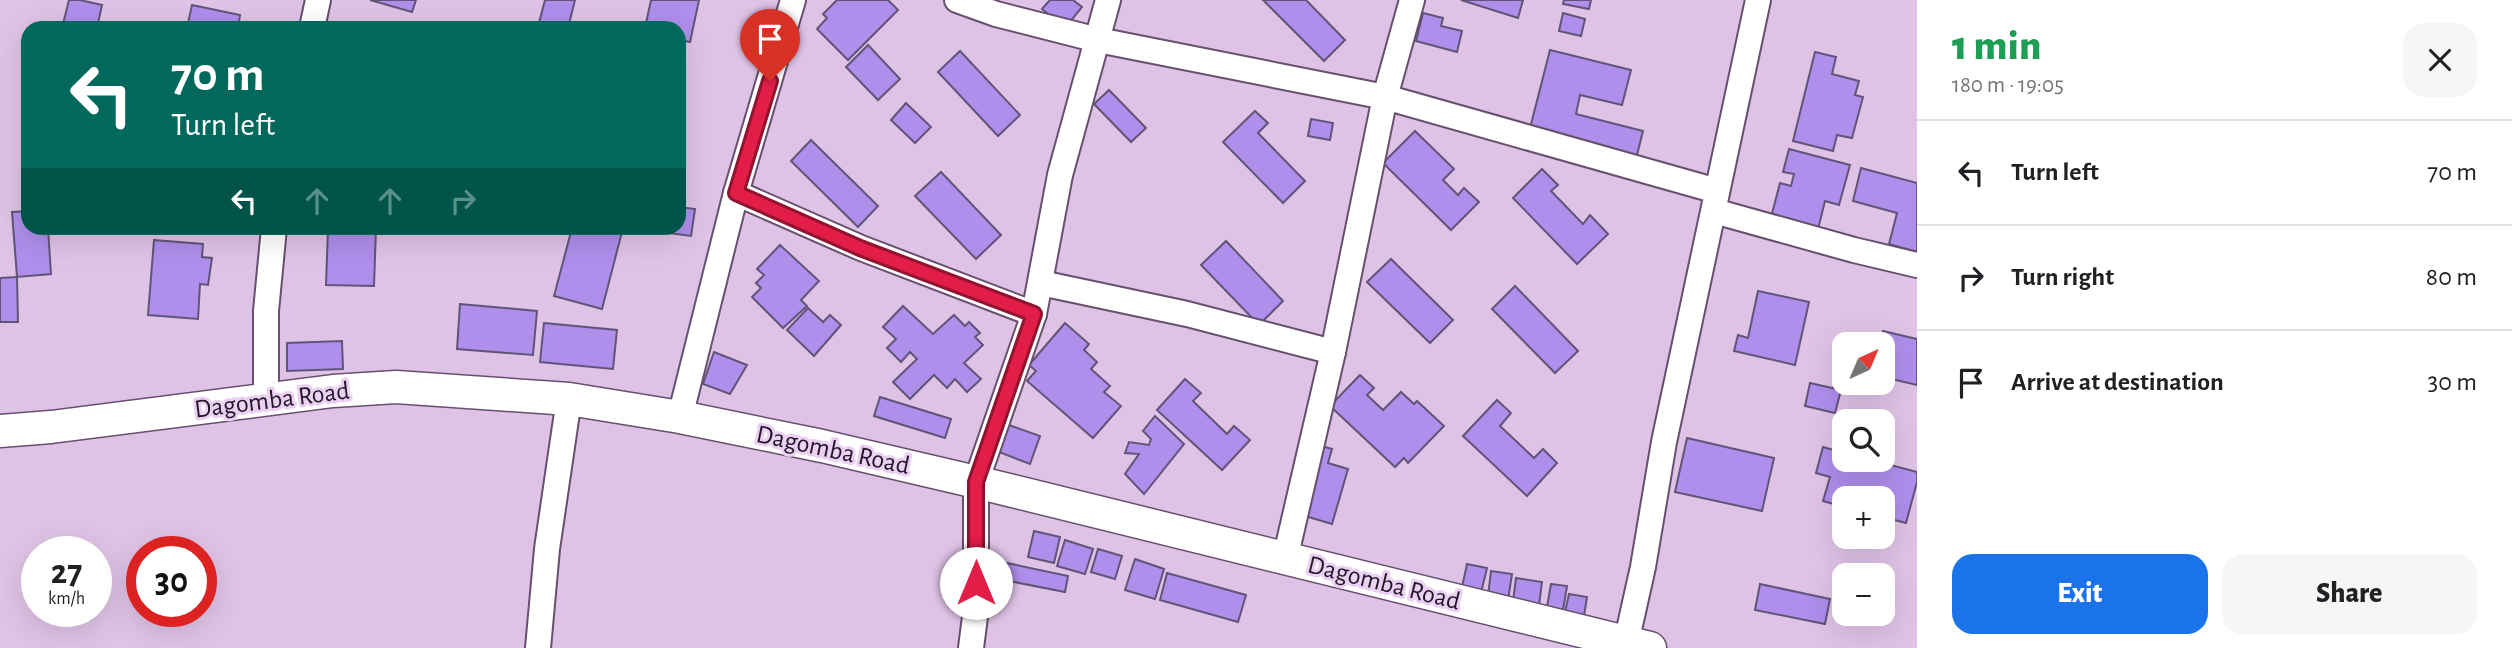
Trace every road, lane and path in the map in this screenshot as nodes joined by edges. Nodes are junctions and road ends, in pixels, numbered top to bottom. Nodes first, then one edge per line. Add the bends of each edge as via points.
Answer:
1 (318, 0) edge
2 (793, 0) edge
3 (957, 0) edge
4 (1108, 0) edge
5 (1412, 0) edge
6 (1758, 0) edge
7 (314, 21) edge
8 (1098, 40) junction
9 (1385, 97) junction
10 (736, 193) junction
11 (1716, 201) junction
12 (273, 235) edge
13 (1917, 265) edge
14 (1041, 283) junction
15 (1034, 314) junction
16 (1333, 352) junction
17 (569, 399) junction
18 (266, 400) junction
19 (680, 417) junction
20 (0, 431) edge
21 (976, 482) junction
22 (1285, 559) junction
23 (1638, 646) edge
24 (538, 648) edge
25 (971, 648) edge

1 - 7 street
2 - 10 street
3 - 8 street
4 - 8 street
5 - 9 street
6 - 11 street
8 - 9 street
8 - 14 street via 1060,175
9 - 11 street
9 - 16 street
10 - 15 street via 860,248
10 - 19 street
11 - 13 street via 1854,250
11 - 23 street via 1664,442 1645,555
12 - 18 street via 266,312
14 - 15 street
14 - 16 street
15 - 21 street
16 - 22 street
17 - 18 street, Dagomba Road via 396,387
17 - 19 street, Dagomba Road
17 - 24 street
18 - 20 street, Dagomba Road
19 - 21 street, Dagomba Road
21 - 22 street, Dagomba Road
21 - 25 street via 976,609
22 - 23 street, Dagomba Road

